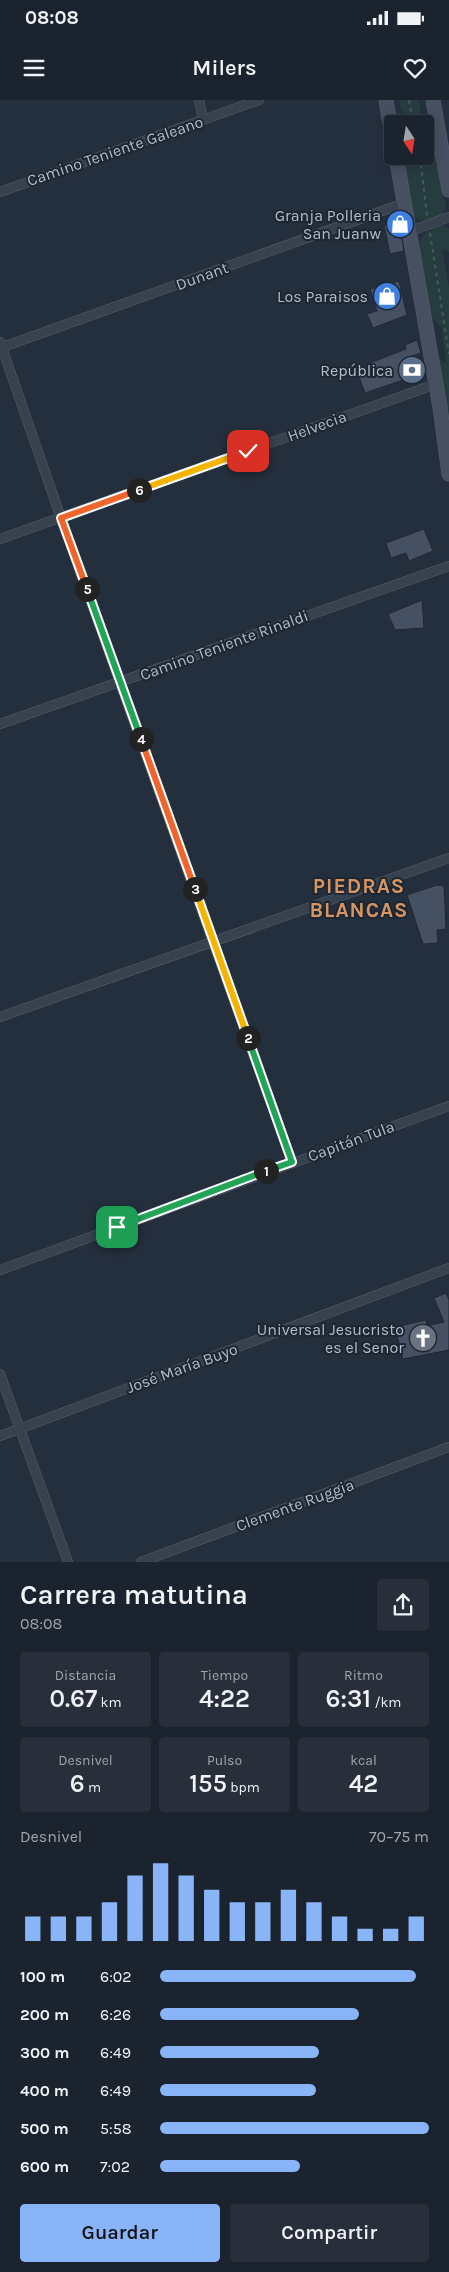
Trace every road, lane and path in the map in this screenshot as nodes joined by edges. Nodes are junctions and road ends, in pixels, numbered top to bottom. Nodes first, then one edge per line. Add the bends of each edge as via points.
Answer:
1 (199, 100) edge
2 (259, 100) edge
3 (386, 100) edge
4 (409, 100) edge
5 (433, 100) edge
6 (388, 115) edge
7 (412, 115) edge
8 (203, 120) junction
9 (398, 165) edge
10 (421, 165) edge
11 (449, 190) edge
12 (0, 192) edge
13 (405, 205) junction
14 (449, 217) edge
15 (429, 224) junction
16 (411, 231) junction
17 (1, 346) edge
18 (449, 354) edge
19 (436, 384) junction
20 (447, 448) edge
21 (449, 474) edge
22 (61, 518) junction
23 (0, 539) edge
24 (449, 566) edge
25 (120, 682) junction
26 (0, 724) edge
27 (449, 858) edge
28 (214, 942) junction
29 (0, 1018) edge
30 (449, 1106) edge
31 (292, 1162) junction
32 (449, 1268) edge
33 (0, 1270) edge
34 (0, 1374) edge
35 (19, 1429) junction
36 (0, 1436) edge
37 (449, 1447) edge
38 (68, 1562) edge
39 (141, 1562) edge

1 - 8 street
2 - 8 street, Camino Teniente Galeano
3 - 6 main road
4 - 7 path
5 - 11 main road
8 - 12 street, Camino Teniente Galeano
9 - 13 main road
10 - 15 path
13 - 16 main road
13 - 17 street, Dunant
14 - 15 street
15 - 16 street
15 - 18 path
16 - 19 main road
17 - 22 street
19 - 20 main road
19 - 22 street, Helvecia
20 - 21 main road
22 - 23 street, Helvecia
22 - 25 street
24 - 25 street, Camino Teniente Rinaldi
25 - 26 street, Camino Teniente Rinaldi
25 - 28 street
27 - 28 street
28 - 29 street
28 - 31 street
30 - 31 street, Capitán Tula
31 - 33 street, Capitán Tula
32 - 35 street, José María Buyo
34 - 35 street
35 - 36 street, José María Buyo
35 - 38 street
37 - 39 street, Clemente Ruggia

